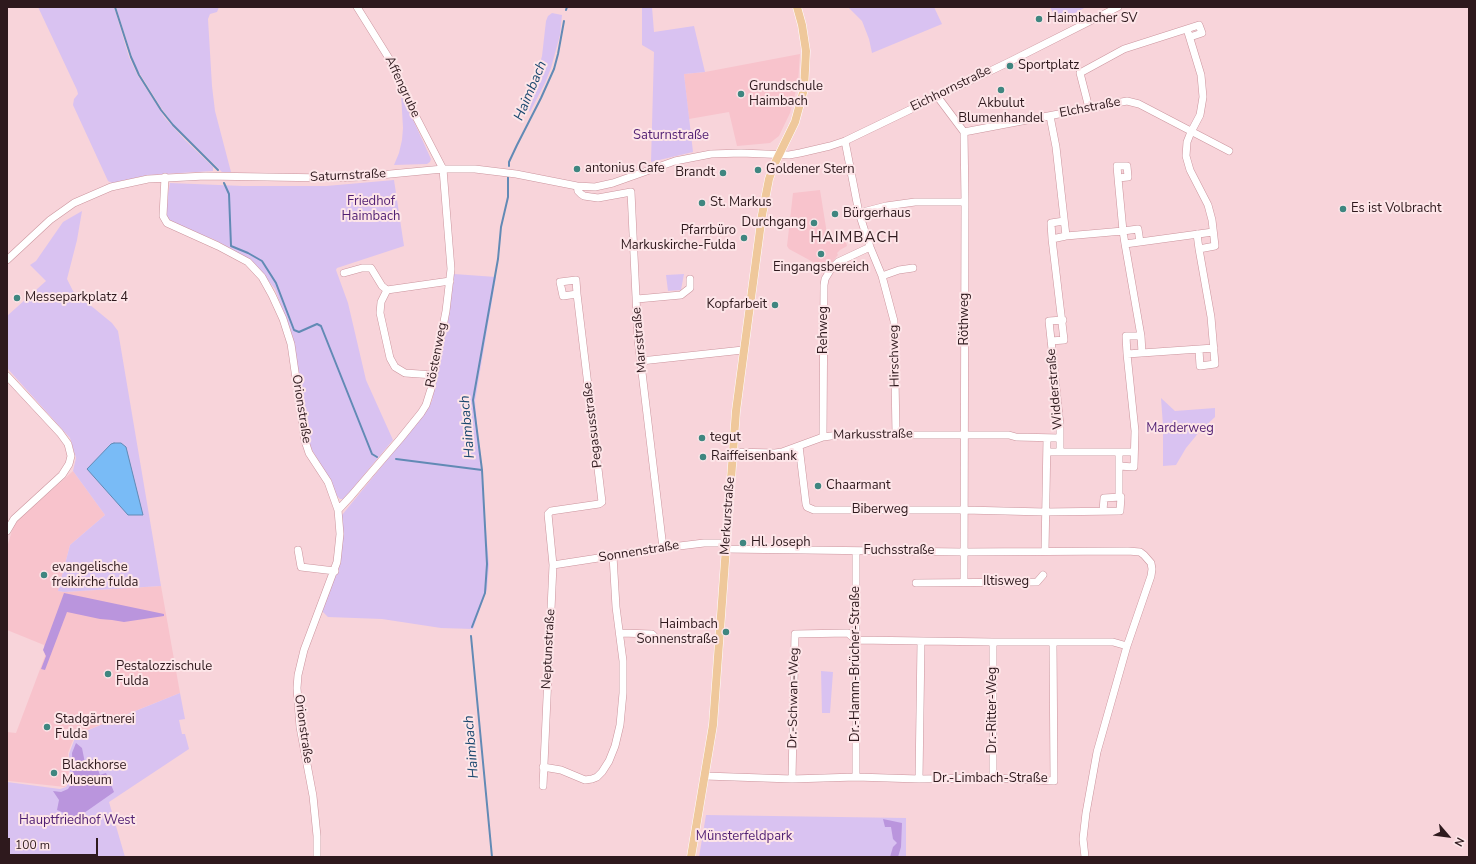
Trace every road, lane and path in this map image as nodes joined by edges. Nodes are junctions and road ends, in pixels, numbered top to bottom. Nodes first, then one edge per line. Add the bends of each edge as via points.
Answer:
1 (357, 7) edge
2 (797, 7) edge
3 (1118, 7) edge
4 (1187, 29) junction
5 (1190, 37) junction
6 (937, 96) junction
7 (1090, 108) junction
8 (1050, 116) junction
9 (964, 132) junction
10 (1191, 132) junction
11 (845, 141) junction
12 (1230, 152) dead end
13 (779, 154) junction
14 (443, 169) junction
15 (165, 177) junction
16 (1118, 178) dead end
17 (577, 186) junction
18 (965, 202) junction
19 (859, 213) junction
20 (1064, 221) junction
21 (1123, 231) junction
22 (1213, 232) junction
23 (1197, 234) junction
24 (1066, 236) junction
25 (1052, 238) junction
26 (1140, 242) junction
27 (1125, 244) junction
28 (870, 247) junction
29 (1199, 249) junction
30 (7, 260) edge
31 (913, 268) dead end
32 (344, 273) dead end
33 (882, 276) junction
34 (690, 279) dead end
35 (450, 281) junction
36 (387, 290) junction
37 (577, 294) dead end
38 (637, 299) junction
39 (1062, 320) junction
40 (1141, 336) junction
41 (1051, 341) junction
42 (1214, 348) junction
43 (744, 350) junction
44 (1199, 350) junction
45 (1142, 353) junction
46 (1127, 354) junction
47 (641, 360) junction
48 (434, 375) junction
49 (7, 376) edge
50 (896, 434) junction
51 (964, 435) junction
52 (823, 437) junction
53 (1016, 437) joint
54 (1047, 438) junction
55 (1059, 438) junction
56 (799, 446) junction
57 (732, 452) junction
58 (1047, 452) junction
59 (1060, 452) junction
60 (1119, 452) junction
61 (1134, 452) junction
62 (1119, 466) junction
63 (1119, 497) junction
64 (338, 510) junction
65 (964, 510) junction
66 (1103, 511) junction
67 (549, 512) joint
68 (1045, 512) junction
69 (7, 531) edge
70 (726, 546) junction
71 (663, 548) junction
72 (298, 550) dead end
73 (856, 551) junction
74 (1045, 551) junction
75 (963, 552) junction
76 (613, 556) junction
77 (553, 565) junction
78 (335, 571) junction
79 (1043, 575) dead end
80 (964, 582) junction
81 (916, 583) dead end
82 (620, 633) junction
83 (655, 637) dead end
84 (856, 640) junction
85 (921, 642) junction
86 (993, 642) junction
87 (1053, 642) junction
88 (1127, 646) junction
89 (544, 767) junction
90 (705, 776) junction
91 (856, 777) junction
92 (993, 778) junction
93 (792, 779) junction
94 (920, 779) junction
95 (543, 786) dead end
96 (317, 857) edge
97 (691, 857) edge
98 (1085, 857) edge

1 - 14 street, Affengrube via 390,60
2 - 13 main road, Merkurstraße via 806,51 805,83 795,122
3 - 6 street, Eichhornstraße
4 - 5 street
4 - 5 street via 1199,24 1202,33
4 - 7 street via 1124,49 1080,73
5 - 10 street via 1201,75 1203,97 1200,115
6 - 9 street
6 - 11 street, Eichhornstraße
7 - 8 street, Elchstraße
7 - 10 street, Elchstraße via 1132,102
8 - 9 street, Elchstraße
8 - 20 street
9 - 18 street, Röthweg
10 - 12 street, Elchstraße
10 - 22 street via 1186,149 1188,164 1208,205
11 - 13 street, Eichhornstraße via 797,154
11 - 19 street, Hirschweg
13 - 17 street, Saturnstraße via 711,154 675,161 604,186
13 - 43 main road, Merkurstraße via 769,179 765,200
14 - 15 street, Saturnstraße via 336,178
14 - 17 street, Saturnstraße via 488,170
14 - 35 street, Röstenweg via 450,248
15 - 30 street, Saturnstraße via 122,184 85,197 50,220
15 - 64 street, Orionstraße via 163,216 167,224 248,262 262,277 272,295 291,344 305,441 309,453 328,482
16 - 21 street
17 - 38 street, Marsstraße via 578,191 584,196 598,198 631,192
18 - 19 street via 915,202
18 - 51 street, Röthweg
19 - 28 street, Hirschweg
20 - 24 street
20 - 25 street, Widderstraße via 1051,223
21 - 24 street
21 - 26 street via 1138,229
21 - 27 street
22 - 23 street
22 - 29 street via 1215,246
23 - 26 street
23 - 29 street
24 - 25 street
25 - 39 street, Widderstraße
26 - 27 street
27 - 40 street
28 - 33 street, Hirschweg
28 - 52 street, Rehweg via 838,262 831,269 824,285
29 - 42 street
31 - 33 street
32 - 36 street via 371,268
33 - 50 street, Hirschweg via 894,320
34 - 38 street via 690,288 681,295
35 - 36 street
35 - 48 street, Röstenweg
36 - 48 street via 381,302 380,313 390,358 395,367 405,373
37 - 67 street, Pegasusstraße via 602,502
38 - 47 street, Marsstraße
39 - 41 street, Widderstraße via 1064,340
39 - 41 street, Widderstraße via 1049,321
40 - 45 street
40 - 46 street via 1126,336
41 - 55 street, Widderstraße via 1060,425
42 - 44 street
42 - 44 street via 1215,364 1200,366
43 - 47 street
43 - 57 main road, Merkurstraße
44 - 45 street
45 - 46 street
46 - 61 street via 1135,431
47 - 71 street, Marsstraße
48 - 64 street, Röstenweg via 429,397 421,413 363,484
49 - 69 street via 60,433 68,444 71,456 62,475 14,519
50 - 51 street, Markusstraße
50 - 52 street, Markusstraße
51 - 53 street, Markusstraße
51 - 65 street, Röthweg
52 - 56 street, Markusstraße
53 - 54 street, Widderstraße
54 - 55 street, Widderstraße
54 - 58 street, Widderstraße
55 - 59 street, Widderstraße
56 - 57 street, Markusstraße via 775,453
56 - 65 street, Biberweg via 806,504 810,509
57 - 70 main road, Merkurstraße
58 - 59 street
58 - 68 street, Widderstraße
59 - 60 street
60 - 61 street
60 - 62 street
61 - 62 street via 1134,467
62 - 63 street
63 - 66 street via 1104,498
63 - 66 street via 1120,511
64 - 78 street, Orionstraße via 340,534
65 - 68 street, Biberweg
65 - 75 street, Röthweg
66 - 68 street
67 - 77 street, Neptunstraße
68 - 74 street, Widderstraße
70 - 71 street, Sonnenstraße via 704,543
70 - 73 street, Fuchsstraße
70 - 90 main road, Merkurstraße via 716,688
71 - 76 street, Sonnenstraße
72 - 78 street via 300,567
73 - 75 street, Fuchsstraße
73 - 84 street, Dr.-Hamm-Brücher-Straße
74 - 75 street, Fuchsstraße
74 - 88 street, Fuchsstraße via 1134,551 1148,558 1152,569 1151,576
75 - 80 street, Iltisweg
76 - 77 street, Sonnenstraße
76 - 82 street
77 - 89 street, Neptunstraße
78 - 96 street, Orionstraße via 304,650 297,688 300,727 313,796
79 - 80 street, Iltisweg via 1037,582
80 - 81 street, Iltisweg
82 - 83 street via 652,634
82 - 89 street via 623,660 620,725 602,772 597,777 586,780 561,770
84 - 85 street
84 - 91 street, Dr.-Hamm-Brücher-Straße
84 - 93 street, Dr.-Schwan-Weg via 848,633 795,634
85 - 86 street
85 - 94 street
86 - 87 street
86 - 92 street, Dr.-Ritter-Weg
87 - 88 street via 1113,642
87 - 92 street, Dr.-Limbach-Straße via 1054,781
88 - 98 street via 1105,720 1092,776 1083,839
89 - 95 street, Neptunstraße
90 - 93 street, Dr.-Limbach-Straße
90 - 97 main road, Merkurstraße
91 - 93 street, Dr.-Limbach-Straße
91 - 94 street, Dr.-Limbach-Straße
92 - 94 street, Dr.-Limbach-Straße

